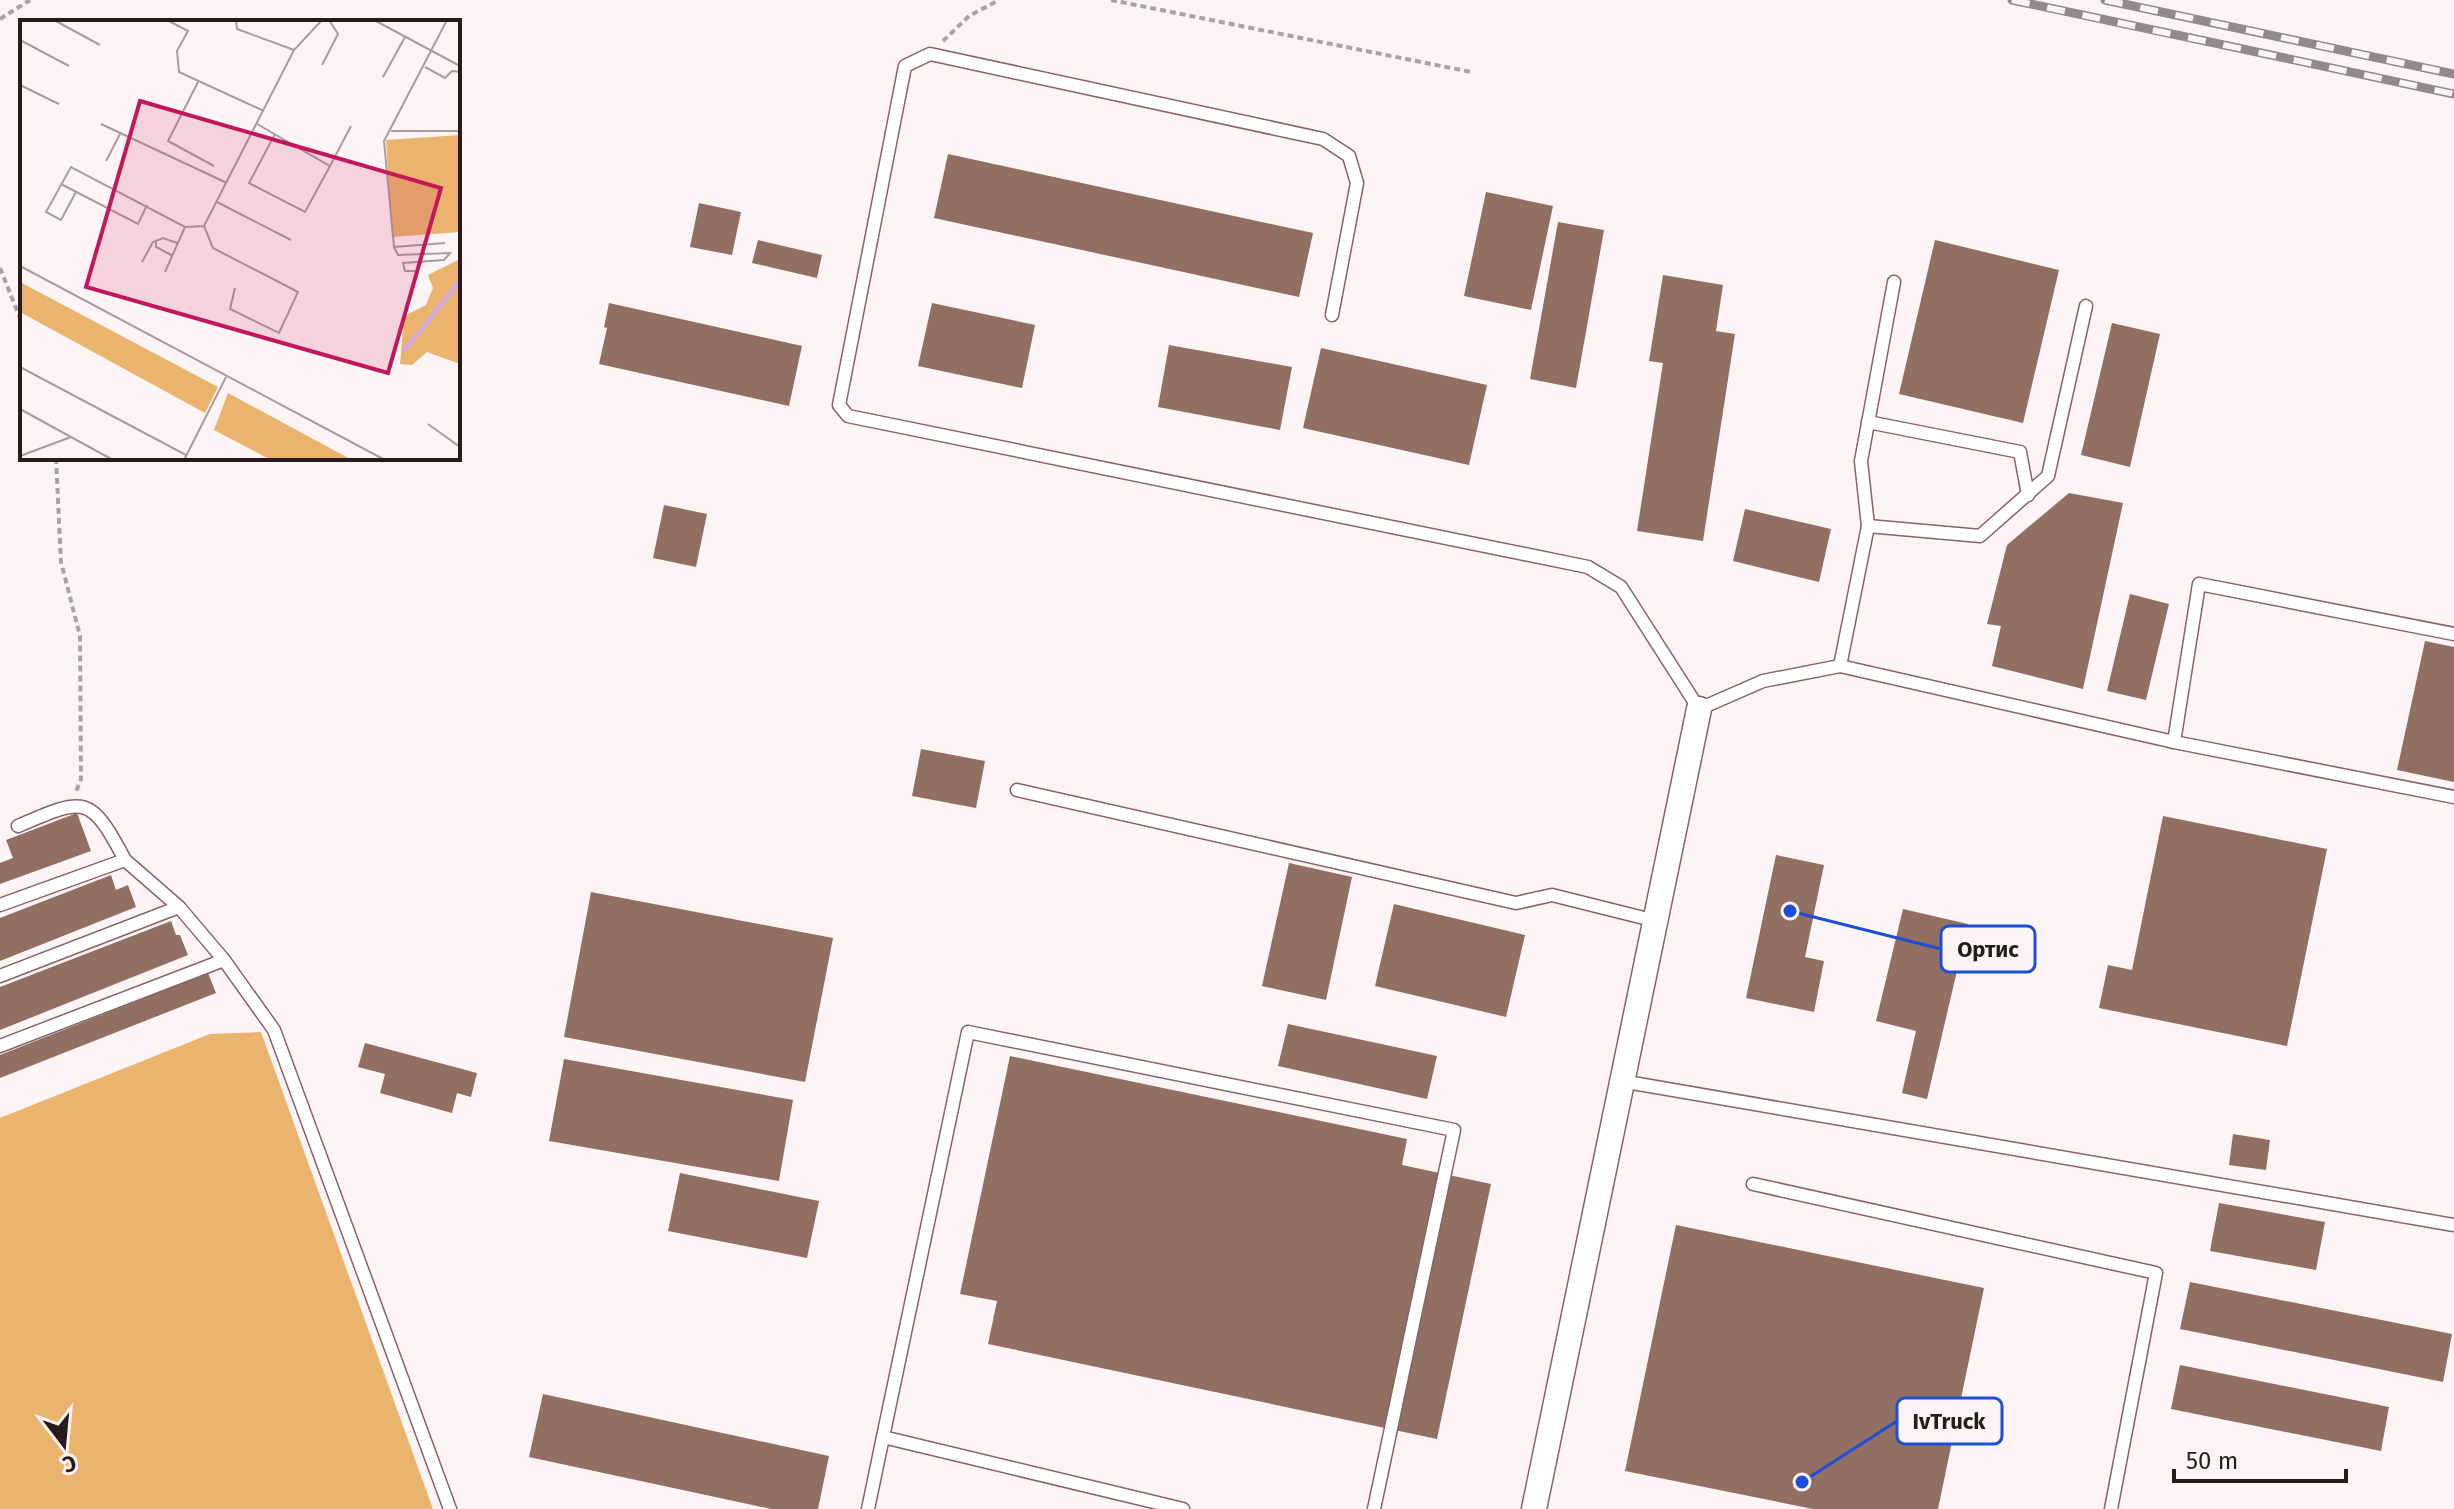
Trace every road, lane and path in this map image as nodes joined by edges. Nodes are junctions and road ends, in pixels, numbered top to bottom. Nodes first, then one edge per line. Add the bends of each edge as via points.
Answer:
1 (30, 0) edge
2 (999, 0) edge
3 (1111, 0) edge
4 (0, 19) edge
5 (930, 54) junction
6 (1471, 72) dead end
7 (0, 268) edge
8 (1894, 282) dead end
9 (2086, 306) dead end
10 (1332, 315) dead end
11 (20, 318) edge
12 (1868, 422) junction
13 (56, 460) edge
14 (2028, 495) junction
15 (1868, 526) junction
16 (2454, 634) edge
17 (1840, 666) junction
18 (1699, 709) junction
19 (2174, 742) junction
20 (1017, 790) dead end
21 (2454, 797) edge
22 (70, 805) junction
23 (18, 826) dead end
24 (125, 860) junction
25 (0, 905) edge
26 (179, 907) junction
27 (1656, 921) junction
28 (224, 960) junction
29 (0, 976) edge
30 (0, 1046) edge
31 (1621, 1081) junction
32 (1753, 1184) dead end
33 (2454, 1225) edge
34 (883, 1437) junction
35 (450, 1509) edge
36 (868, 1509) edge
37 (1183, 1509) edge
38 (1374, 1509) edge
39 (1534, 1509) edge
40 (2111, 1509) edge

1 - 4 path
2 - 5 path via 969,16
3 - 6 path
5 - 10 lane via 1323,139 1349,156 1357,183
5 - 18 lane via 905,66 839,405 848,416 1588,567 1621,587
7 - 11 path
8 - 12 lane
9 - 14 lane via 2048,476
12 - 14 lane via 2020,452
12 - 15 lane via 1861,461
13 - 22 path via 61,562 80,636 81,779
14 - 15 lane via 1980,536
15 - 17 lane
16 - 19 lane via 2199,584
17 - 18 lane via 1763,681
17 - 19 lane
18 - 27 street
19 - 21 lane
20 - 27 lane via 1516,903 1552,895
22 - 23 lane
22 - 24 lane via 92,809
24 - 25 lane
24 - 26 lane
26 - 28 lane
26 - 29 lane
27 - 31 street
28 - 30 lane
28 - 35 lane via 274,1030
31 - 33 lane
31 - 39 street
32 - 40 lane via 2156,1273
34 - 36 lane
34 - 37 lane
34 - 38 lane via 968,1032 1454,1130

